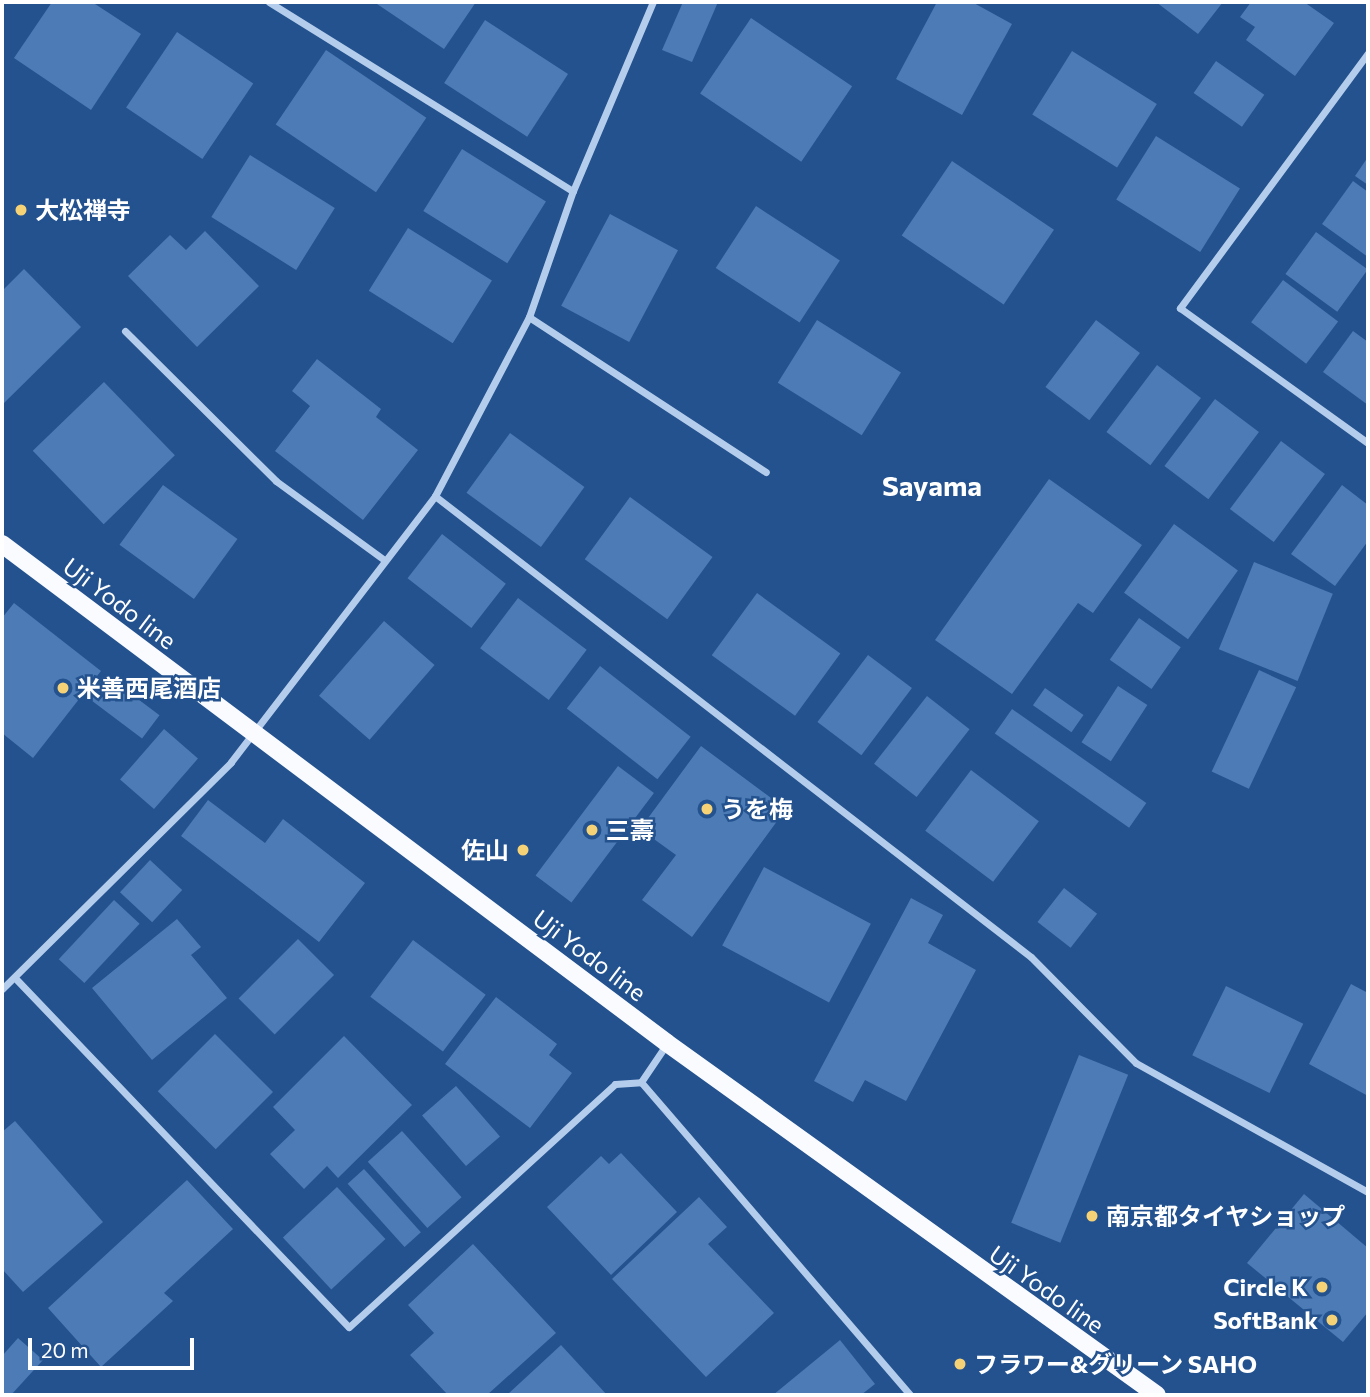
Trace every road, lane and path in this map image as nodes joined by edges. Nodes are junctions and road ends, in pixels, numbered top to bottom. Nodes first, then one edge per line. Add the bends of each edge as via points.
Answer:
1 (269, 2) edge
2 (653, 2) edge
3 (1368, 53) edge
4 (573, 191) junction
5 (529, 317) junction
6 (125, 331) dead end
7 (1368, 443) edge
8 (766, 472) dead end
9 (435, 496) junction
10 (2, 544) edge
11 (383, 559) junction
12 (254, 734) junction
13 (16, 980) junction
14 (2, 989) edge
15 (667, 1043) junction
16 (641, 1082) junction
17 (1368, 1192) edge
18 (910, 1395) edge
19 (1157, 1395) edge

1 - 4 street
2 - 4 street
3 - 7 street via 1180,308
4 - 5 street
5 - 8 street
5 - 9 street
6 - 11 street via 276,481
9 - 11 street
9 - 17 street via 1031,957 1136,1063
10 - 12 main road, Uji Yodo line
11 - 12 street
12 - 13 street
12 - 15 main road, Uji Yodo line
13 - 14 street
13 - 16 street via 349,1327 615,1084
15 - 16 street
15 - 19 main road, Uji Yodo line
16 - 18 street

